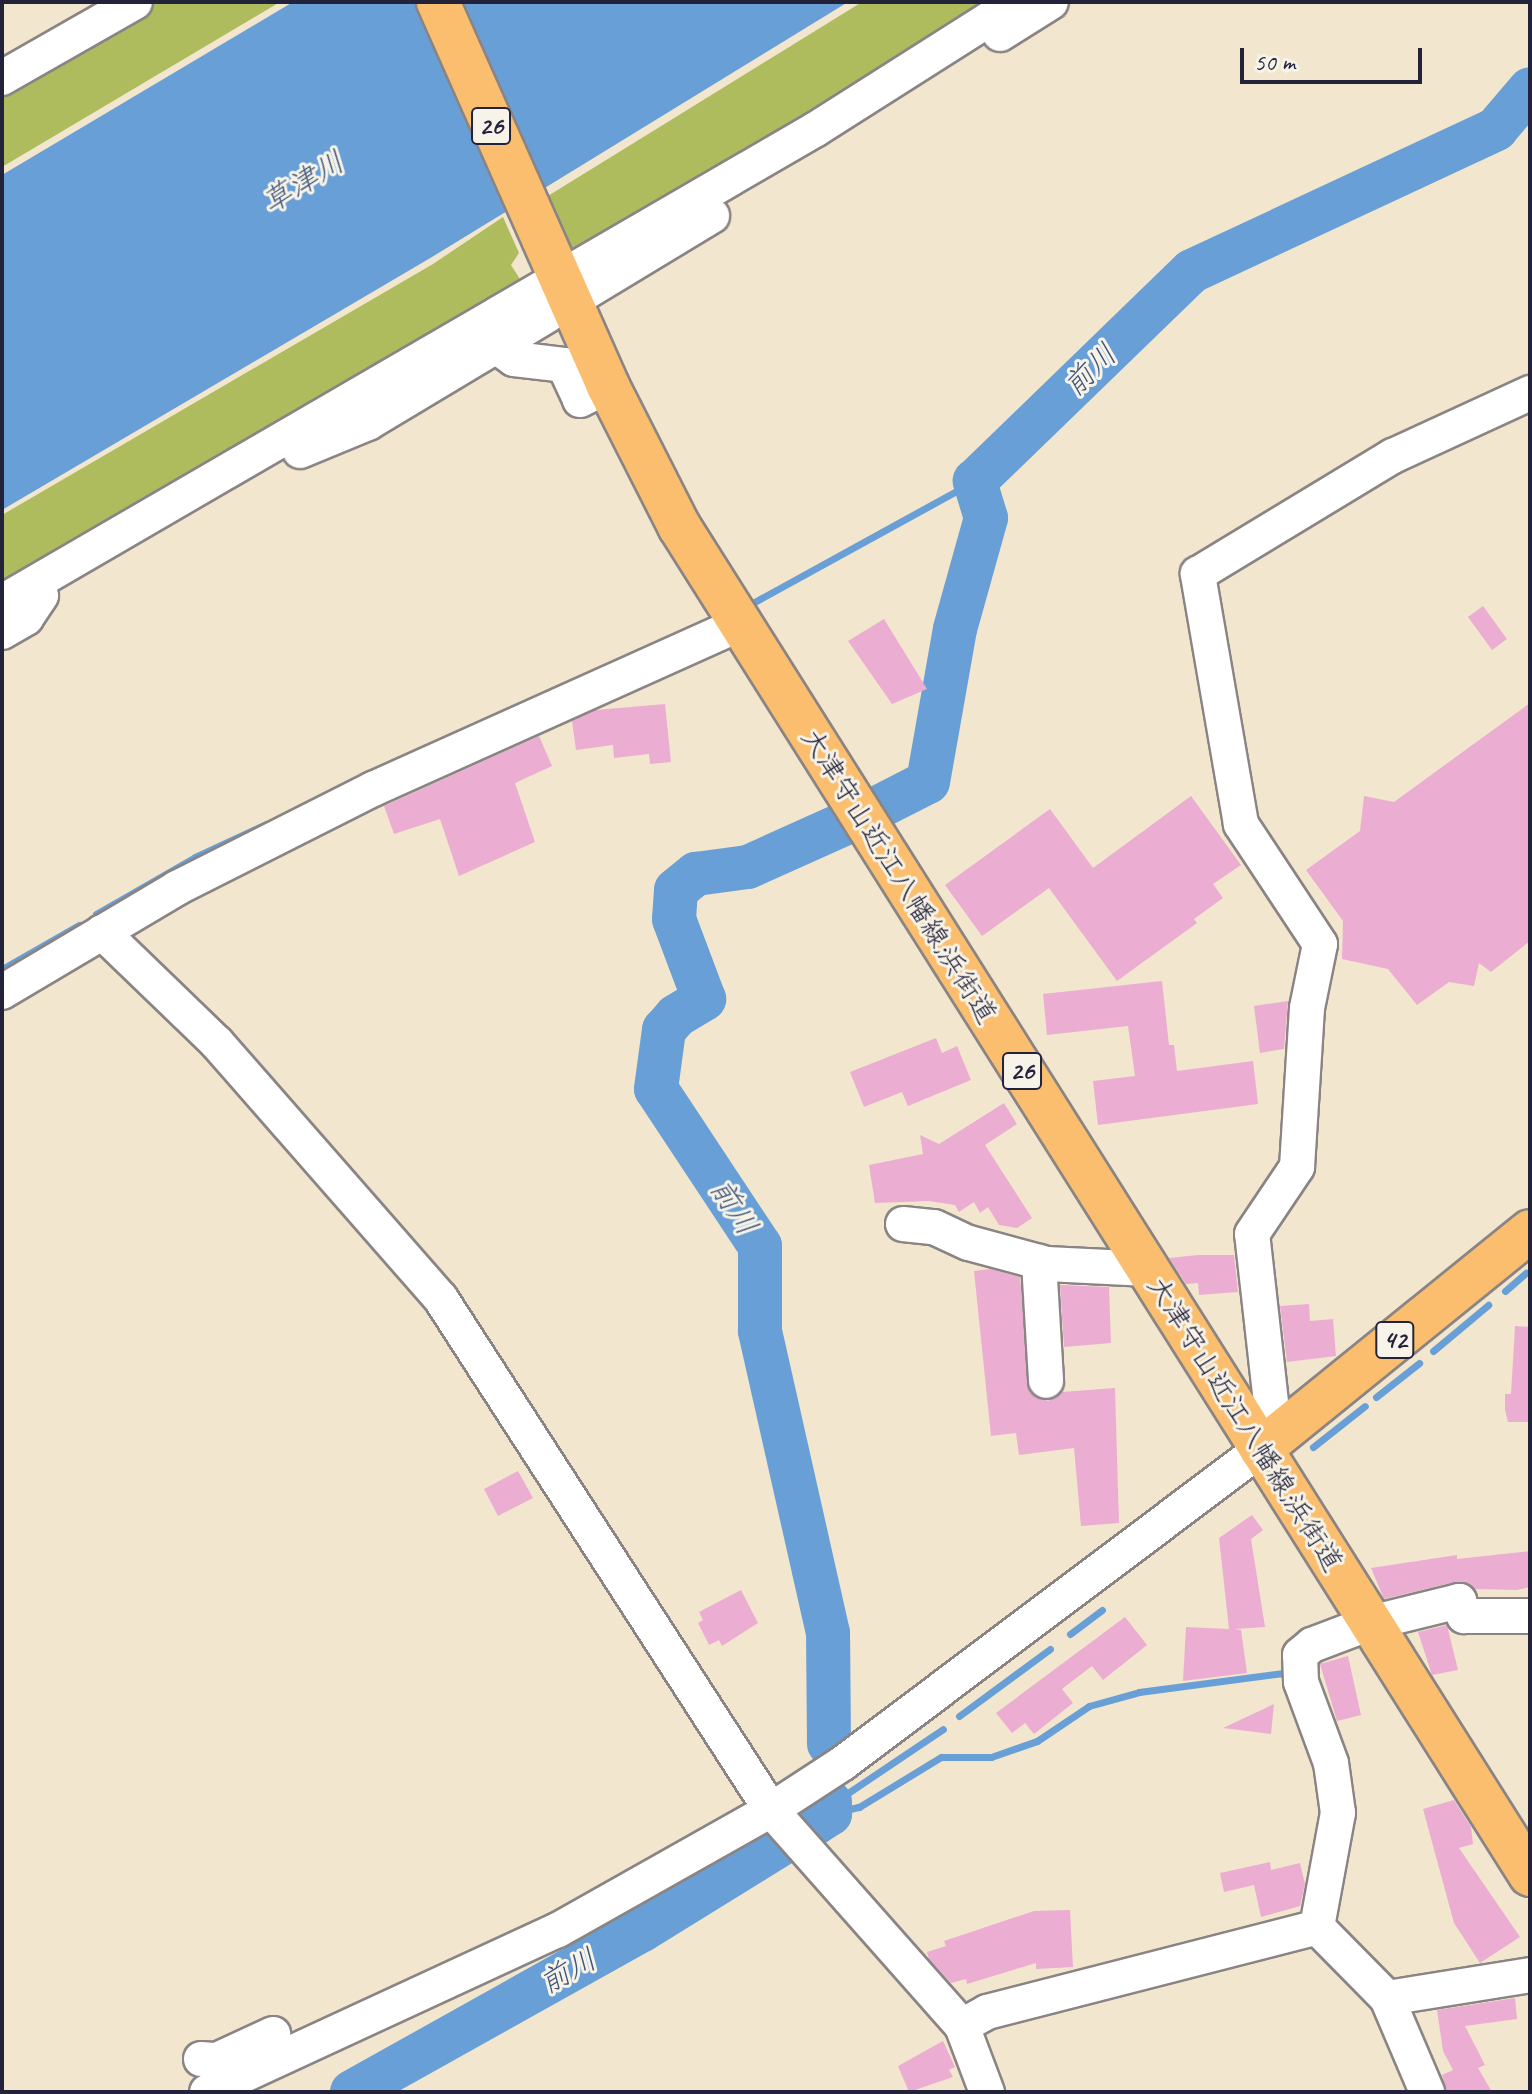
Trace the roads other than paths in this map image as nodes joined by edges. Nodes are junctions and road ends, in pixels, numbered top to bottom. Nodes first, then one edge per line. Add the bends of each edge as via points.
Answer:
1 (135, 2) edge
2 (438, 2) edge
3 (1031, 5) edge
4 (89, 12) edge
5 (2, 61) edge
6 (2, 78) edge
7 (559, 285) junction
8 (496, 346) junction
9 (608, 386) junction
10 (1530, 393) edge
11 (37, 591) junction
12 (2, 602) edge
13 (738, 625) junction
14 (2, 632) edge
15 (102, 932) junction
16 (2, 992) edge
17 (903, 1224) dead end
18 (1527, 1238) edge
19 (1039, 1262) junction
20 (1148, 1269) junction
21 (1046, 1381) dead end
22 (1268, 1444) junction
23 (1530, 1616) edge
24 (1370, 1623) junction
25 (770, 1808) junction
26 (1530, 1875) edge
27 (1317, 1927) junction
28 (1530, 1975) edge
29 (1387, 1998) junction
30 (962, 2026) junction
31 (201, 2059) dead end
32 (207, 2092) edge
33 (987, 2092) edge
34 (1427, 2092) edge

1 - 4 street
2 - 7 main road, 大津守山近江八幡線;浜街道 / 26
3 - 7 street
4 - 5 street
4 - 6 street
7 - 8 street
7 - 9 main road, 大津守山近江八幡線;浜街道 / 26
7 - 11 street
8 - 9 street via 514,359 564,365 580,400
8 - 11 street via 368,423 302,450 77,583
9 - 13 main road, 大津守山近江八幡線;浜街道 / 26 via 679,526
10 - 22 street via 1393,456 1198,574 1241,824 1320,944 1307,1008 1297,1167 1252,1234
11 - 12 street
11 - 14 street via 26,618
13 - 15 street via 373,789
13 - 20 main road, 大津守山近江八幡線;浜街道 / 26
15 - 16 street
15 - 25 street via 217,1043 441,1299
17 - 19 street via 934,1227
18 - 22 main road, 42
19 - 20 street
19 - 21 street
20 - 22 main road, 大津守山近江八幡線;浜街道 / 26
22 - 24 main road, 大津守山近江八幡線;浜街道 / 26
22 - 25 street via 843,1763
23 - 24 street via 1464,1616 1459,1601
24 - 26 main road, 大津守山近江八幡線;浜街道 / 26
24 - 27 street via 1312,1645 1300,1655 1301,1682 1331,1763 1338,1813
25 - 30 street
25 - 31 street via 708,1825 536,1916 217,2060
25 - 32 street via 558,1930
27 - 29 street
27 - 30 street via 987,2012
28 - 29 street
29 - 34 street
30 - 33 street

